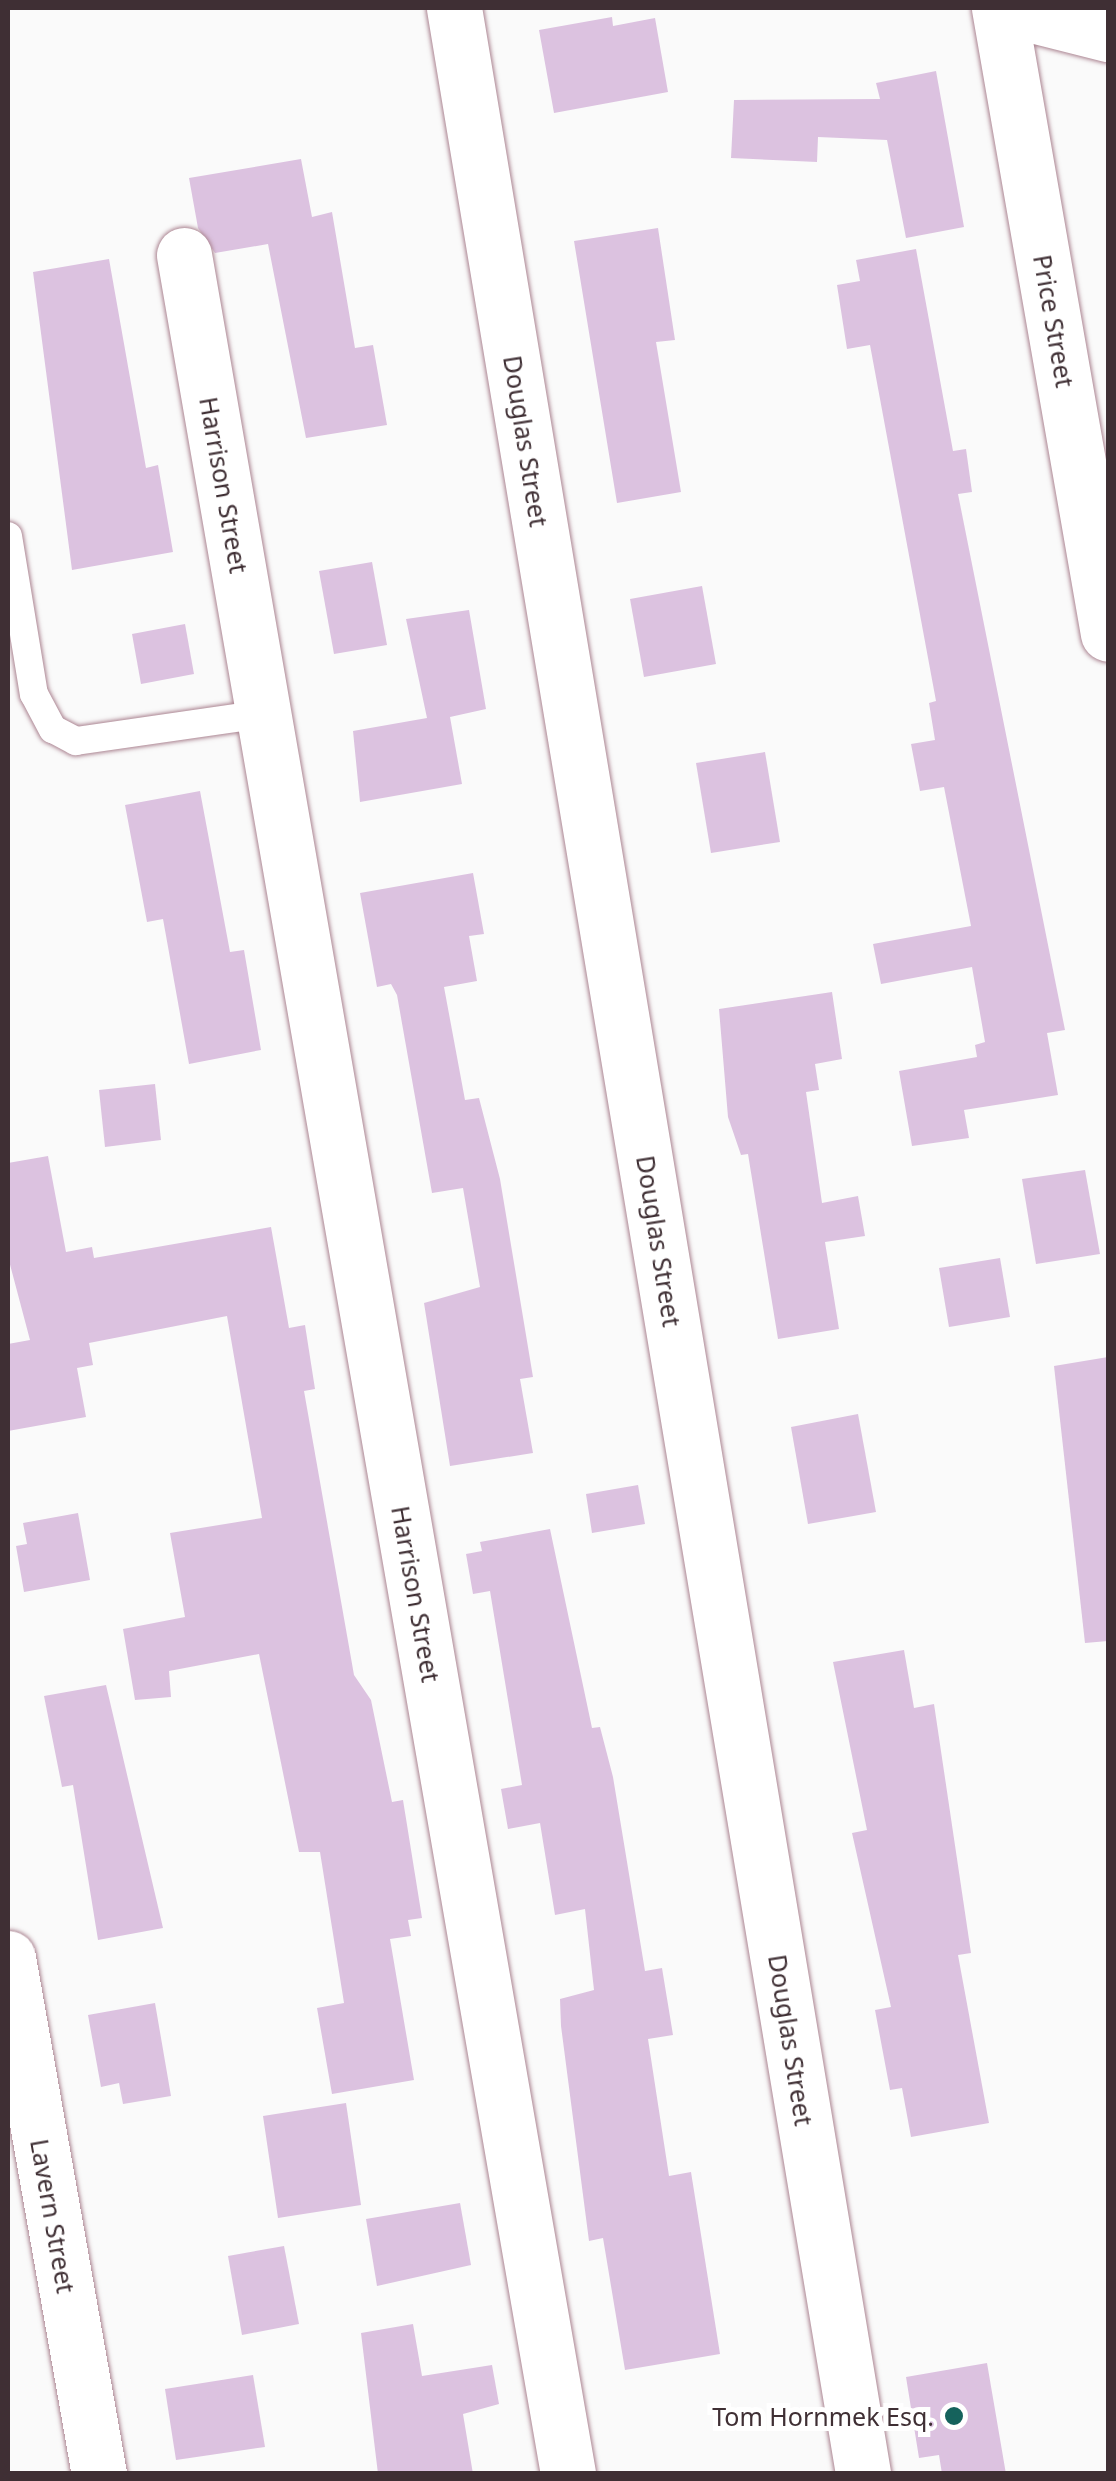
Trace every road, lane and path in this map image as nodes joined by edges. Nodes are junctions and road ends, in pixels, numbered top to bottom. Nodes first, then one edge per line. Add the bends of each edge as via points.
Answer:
1 (454, 8) edge
2 (1002, 8) edge
3 (1108, 34) edge
4 (184, 255) dead end
5 (8, 536) edge
6 (1108, 634) edge
7 (264, 714) junction
8 (8, 1958) edge
9 (100, 2474) edge
10 (568, 2474) edge
11 (864, 2474) edge

1 - 11 street, Douglas Street
2 - 3 street
2 - 6 street, Price Street
4 - 7 street, Harrison Street
5 - 7 lane via 34,694 53,729 76,741
7 - 10 street, Harrison Street
8 - 9 street, Lavern Street

